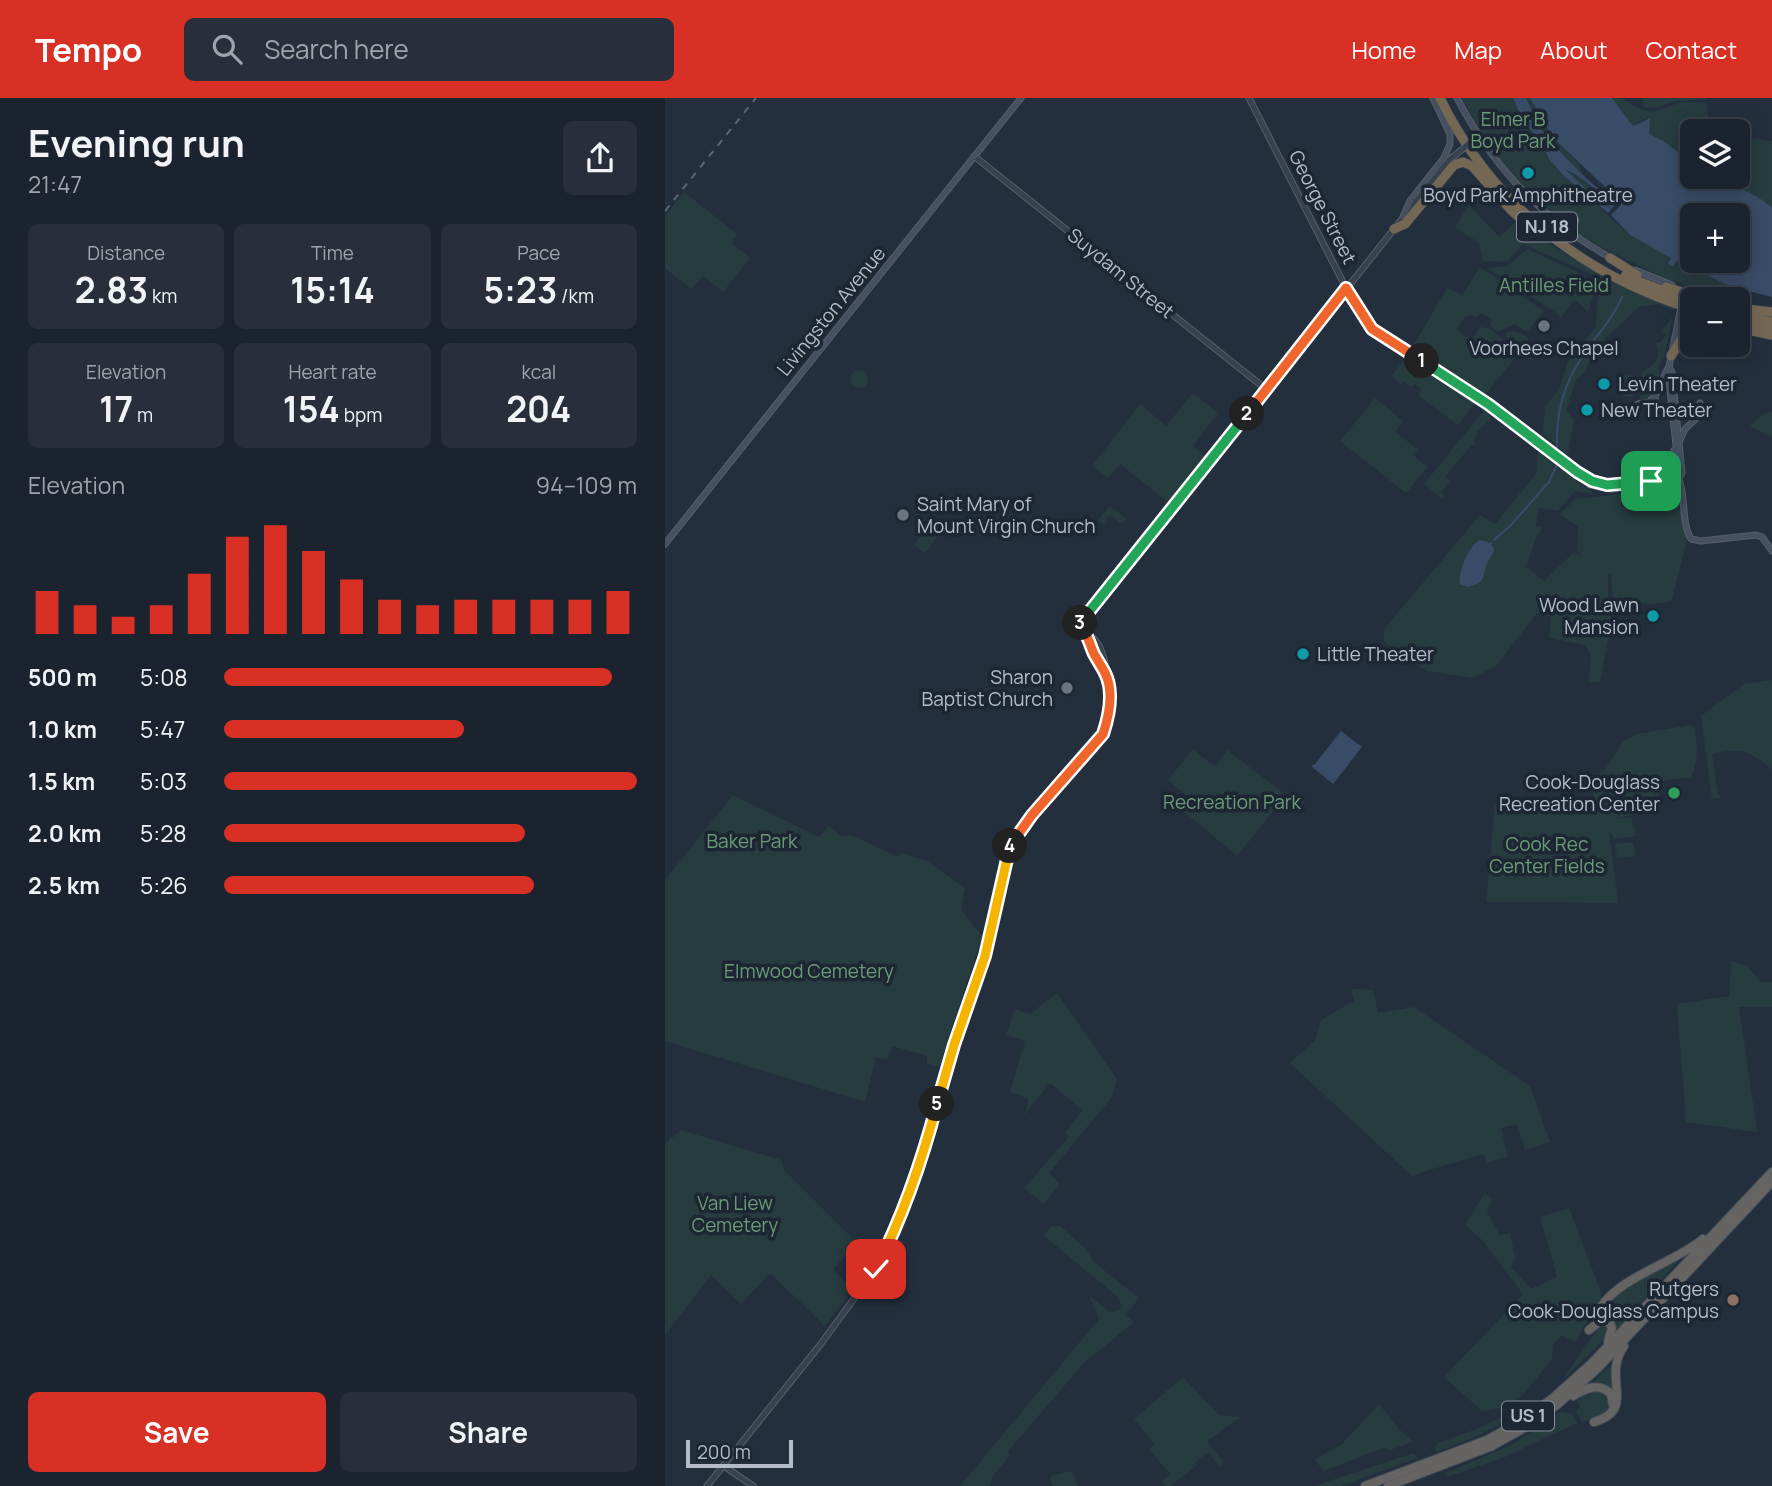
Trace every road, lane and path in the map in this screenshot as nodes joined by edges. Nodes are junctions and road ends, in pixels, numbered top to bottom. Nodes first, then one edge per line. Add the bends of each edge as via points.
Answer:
1 (1021, 98) edge
2 (1249, 98) edge
3 (1433, 98) edge
4 (1440, 98) edge
5 (1446, 98) edge
6 (1457, 98) edge
7 (1445, 121) junction
8 (1477, 138) junction
9 (974, 156) junction
10 (1480, 175) junction
11 (1403, 217) junction
12 (1559, 224) junction
13 (1394, 229) junction
14 (1573, 234) junction
15 (1611, 258) junction
16 (1680, 287) edge
17 (1346, 288) junction
18 (1639, 289) junction
19 (1680, 294) edge
20 (1680, 295) edge
21 (1680, 304) edge
22 (1750, 308) edge
23 (1768, 311) edge
24 (1680, 312) edge
25 (1750, 317) edge
26 (1772, 322) edge
27 (1750, 323) edge
28 (1772, 328) edge
29 (1750, 330) edge
30 (1772, 335) edge
31 (1680, 342) edge
32 (1671, 356) junction
33 (1669, 367) junction
34 (1267, 390) junction
35 (1655, 396) junction
36 (1700, 403) dead end
37 (1638, 404) dead end
38 (1656, 408) dead end
39 (1677, 447) junction
40 (1578, 473) junction
41 (1674, 475) junction
42 (1646, 481) junction
43 (665, 544) edge
44 (1772, 551) edge
45 (1087, 634) junction
46 (1105, 673) junction
47 (1772, 1172) edge
48 (1772, 1182) edge
49 (1727, 1220) junction
50 (1607, 1297) junction
51 (1597, 1299) dead end
52 (1642, 1320) junction
53 (1610, 1322) junction
54 (1589, 1330) dead end
55 (1601, 1354) junction
56 (1558, 1404) junction
57 (1443, 1462) junction
58 (724, 1466) junction
59 (1422, 1470) junction
60 (707, 1486) edge
61 (753, 1486) edge
62 (1365, 1486) edge
63 (1388, 1486) edge

1 - 9 main road, Livingston Avenue
2 - 17 street, George Street
3 - 7 main road
4 - 18 highway, NJ 18 via 1474,156 1518,208 1573,253
5 - 20 highway, NJ 18 via 1488,166 1544,225 1600,264
6 - 8 main road
7 - 10 highway
7 - 11 main road via 1451,137 1448,151
8 - 11 street, bridge via 1449,160
8 - 12 main road via 1515,183
9 - 34 street, Suydam Street
9 - 43 main road, Livingston Avenue
10 - 13 highway via 1468,163 1457,163 1405,224
10 - 18 highway via 1545,239
11 - 13 street
12 - 14 main road
12 - 14 main road via 1576,220 1571,226
13 - 17 street
14 - 15 main road
15 - 16 main road
15 - 19 highway via 1632,273
17 - 34 street
17 - 40 street, George Street via 1372,329 1480,398
18 - 21 highway, NJ 18
22 - 23 highway
24 - 32 main road, bridge
25 - 26 highway
27 - 28 highway
29 - 30 highway
31 - 32 highway
32 - 33 main road
33 - 35 main road
33 - 39 main road
34 - 45 street via 1078,626
35 - 37 main road
35 - 38 main road
36 - 39 main road via 1700,415 1685,429
39 - 41 main road
39 - 41 main road via 1681,470
39 - 42 main road via 1667,472
40 - 41 street, George Street via 1590,485 1608,489 1661,484
40 - 42 street, George Street via 1607,485
41 - 42 street, George Street
41 - 44 main road via 1683,492 1691,539 1756,535
45 - 46 street
45 - 46 street via 1097,643
46 - 58 street via 1109,708 1103,734 1008,850 985,956 925,1147 878,1266
47 - 49 highway, US 1
48 - 52 highway, US 1
49 - 50 highway via 1694,1247
49 - 55 highway, US 1
50 - 51 highway
50 - 53 highway via 1601,1307
52 - 56 highway, US 1
52 - 56 highway via 1616,1360 1617,1403 1612,1415 1594,1422 1613,1407 1612,1397 1602,1387 1588,1388
53 - 54 highway via 1600,1321
53 - 55 highway via 1612,1333
55 - 57 highway, US 1 via 1532,1413
56 - 57 highway, US 1 via 1504,1440
57 - 59 highway, US 1
58 - 60 street
58 - 61 street
59 - 62 highway, US 1
59 - 63 highway, US 1

